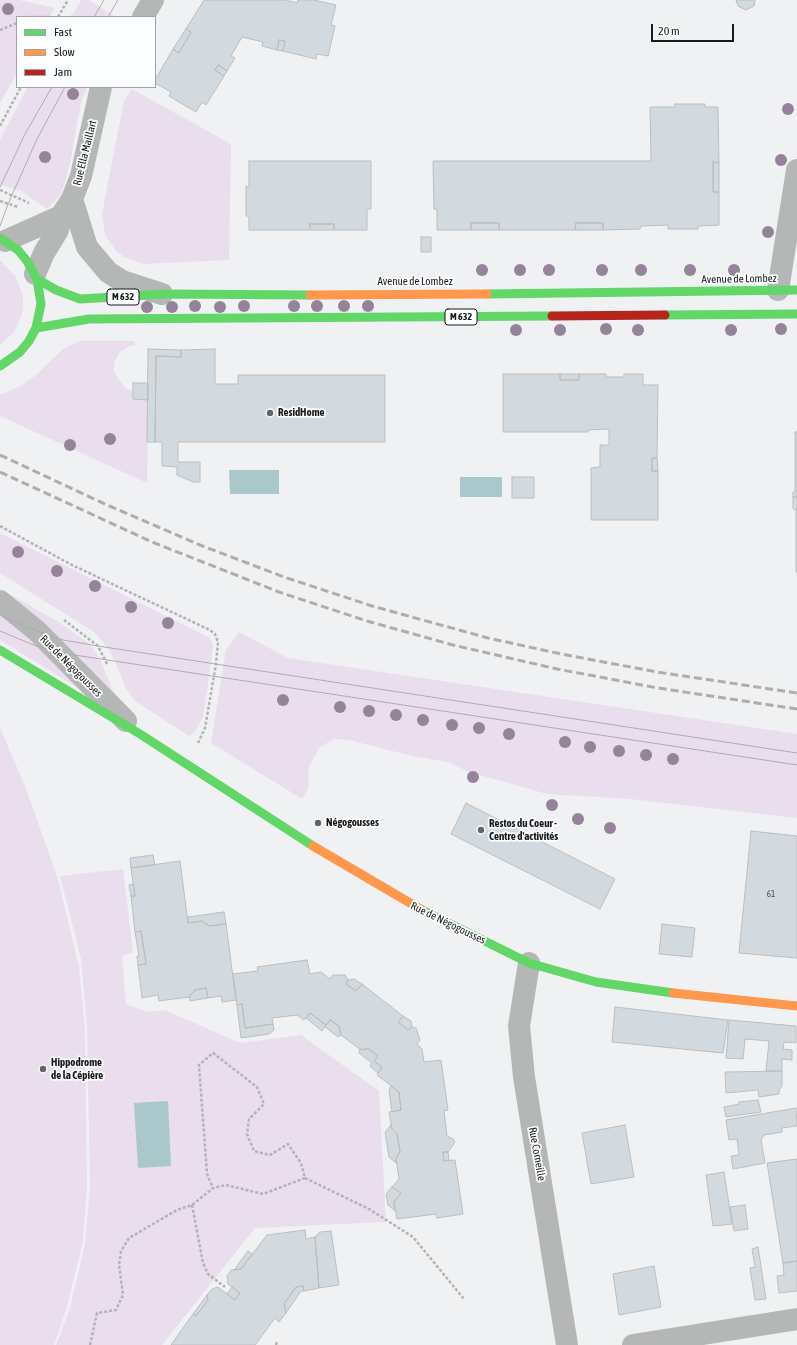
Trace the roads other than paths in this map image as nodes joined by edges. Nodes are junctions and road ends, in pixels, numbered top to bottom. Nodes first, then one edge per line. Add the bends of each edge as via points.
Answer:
1 (153, 0) edge
2 (144, 16) edge
3 (101, 88) edge
4 (797, 170) edge
5 (67, 208) junction
6 (3, 239) edge
7 (36, 276) junction
8 (788, 290) edge
9 (165, 294) junction
10 (797, 314) edge
11 (36, 328) junction
12 (0, 366) edge
13 (0, 601) edge
14 (0, 650) edge
15 (140, 734) junction
16 (529, 963) junction
17 (797, 1006) edge
18 (797, 1319) edge
19 (567, 1345) edge
20 (633, 1345) edge

1 - 2 street
3 - 5 street, Rue Ella Maillart via 80,176
4 - 8 street
5 - 6 street
5 - 7 street, Rue Ella Maillart via 44,253
5 - 9 street via 87,247 108,272 122,281
6 - 7 main road via 18,250
7 - 9 main road, Avenue de Lombez / M 632 via 56,290 80,299
7 - 11 main road via 41,304
8 - 9 main road, Avenue de Lombez / M 632
10 - 11 main road, M 632 via 89,319
11 - 12 main road via 20,352
13 - 15 street, Rue de Négogousses via 37,631
14 - 15 main road, Rue de Négogousses
15 - 16 main road, Rue de Négogousses via 268,819 407,903
16 - 17 main road, Rue de Négogousses via 611,984
16 - 19 street, Rue Corneille via 519,1026 524,1077
18 - 20 street

